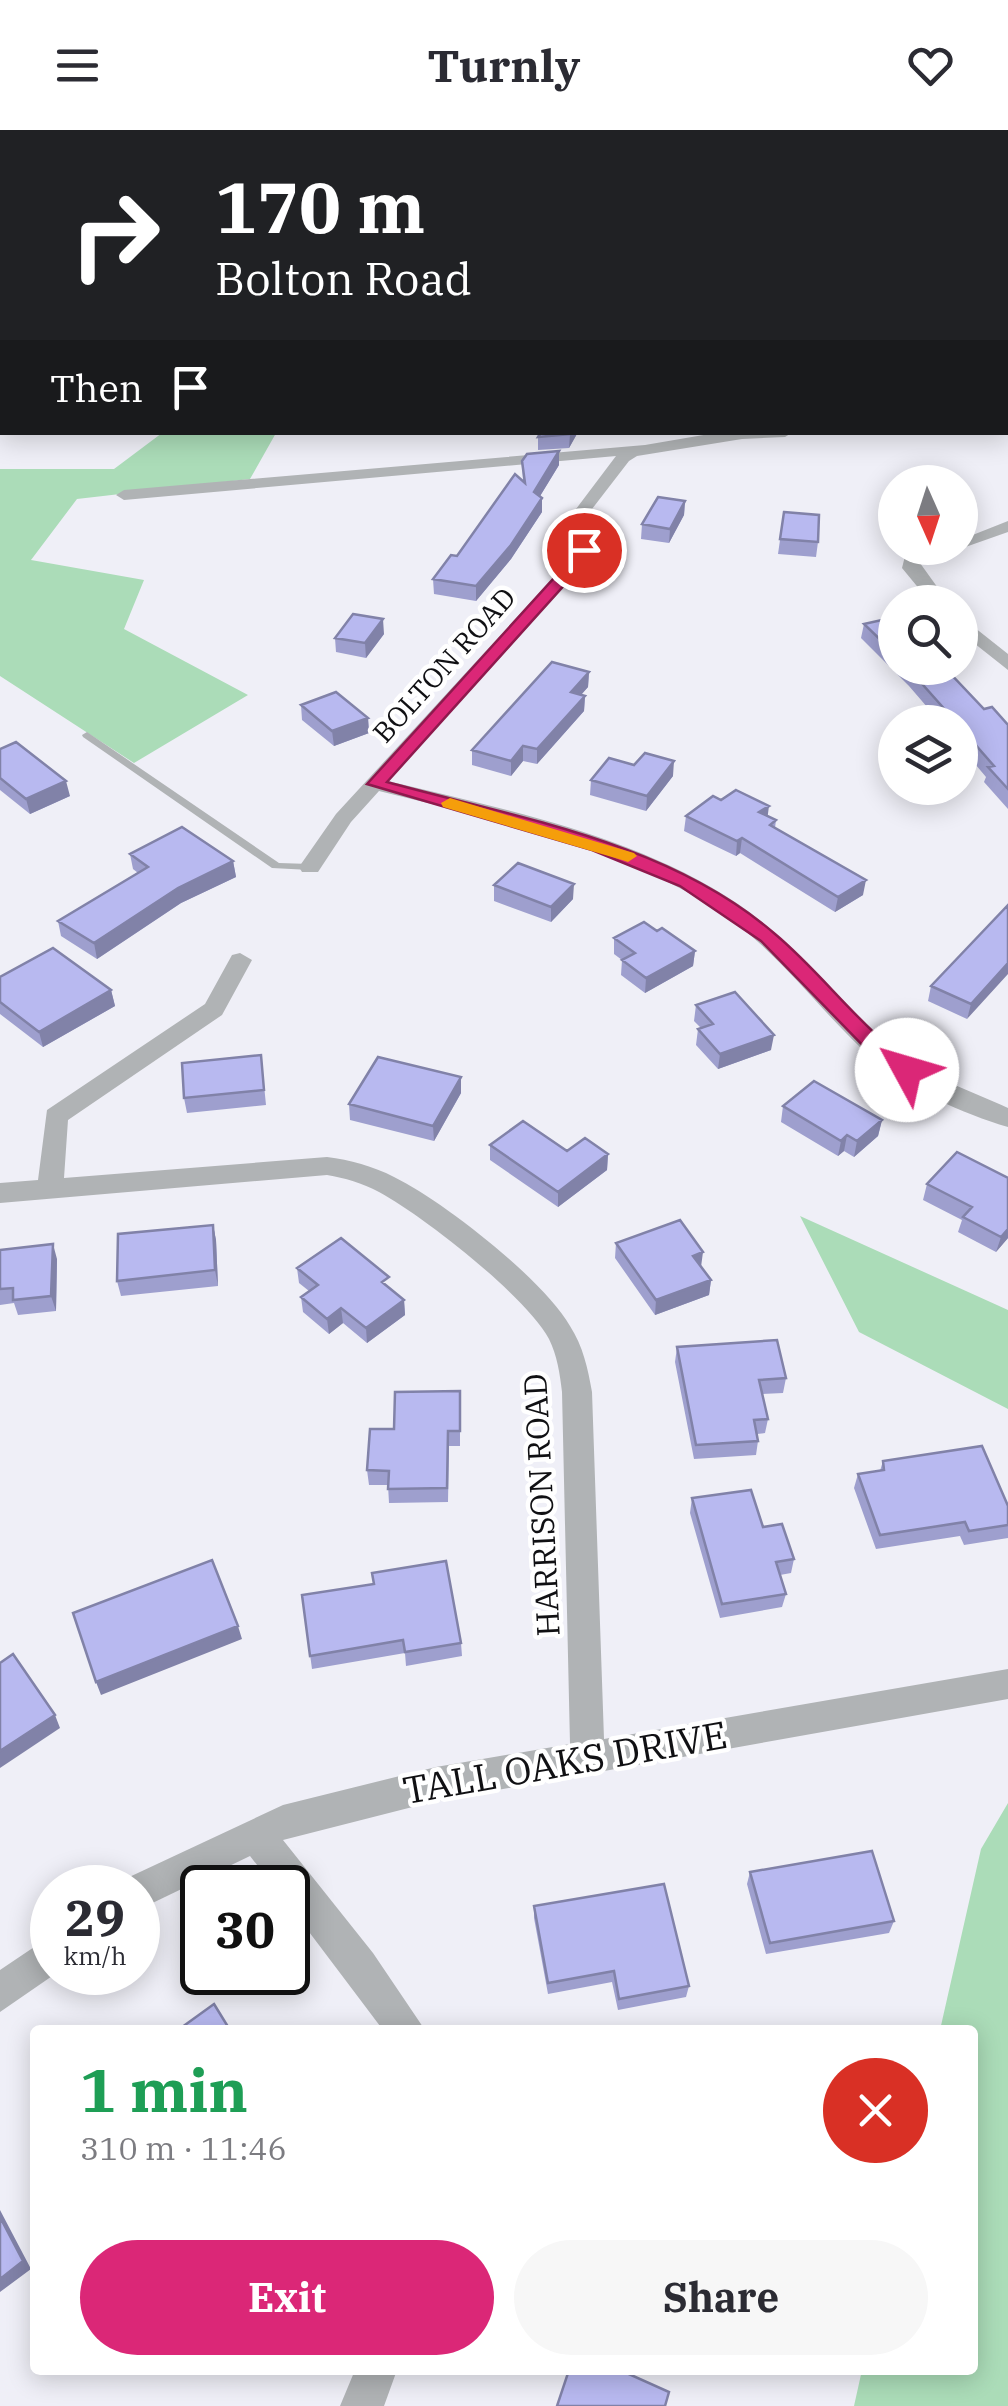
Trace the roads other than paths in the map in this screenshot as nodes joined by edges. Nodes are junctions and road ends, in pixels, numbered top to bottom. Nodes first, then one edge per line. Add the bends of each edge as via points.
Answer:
1 (743, 435) edge
2 (647, 448) junction
3 (124, 496) dead end
4 (1008, 526) edge
5 (978, 538) edge
6 (910, 565) edge
7 (924, 585) edge
8 (978, 638) edge
9 (1008, 664) edge
10 (87, 735) dead end
11 (376, 784) junction
12 (310, 867) joint
13 (240, 960) dead end
14 (1006, 1113) edge
15 (50, 1188) junction
16 (0, 1193) edge
17 (1008, 1684) edge
18 (587, 1758) junction
19 (255, 1834) junction
20 (160, 1881) edge
21 (30, 1970) edge
22 (0, 1993) edge
23 (402, 2025) edge
24 (374, 2375) edge
25 (362, 2406) edge

1 - 2 street, BOLTON ROAD
2 - 3 street
2 - 11 street, BOLTON ROAD via 623,458 584,508 588,540 571,569
4 - 5 street
6 - 7 street
8 - 9 street
10 - 12 lane via 276,866
11 - 12 street, BOLTON ROAD
11 - 14 street via 598,846 686,882 768,937 882,1053
13 - 15 street via 214,1008 56,1116
15 - 16 street, HARRISON ROAD
15 - 18 street, HARRISON ROAD via 327,1166 355,1170 405,1195 542,1306 572,1360 577,1392
17 - 18 street, TALL OAKS DRIVE
18 - 19 street, TALL OAKS DRIVE via 347,1803
19 - 20 street, TALL OAKS DRIVE
19 - 23 street
21 - 22 street
24 - 25 street

